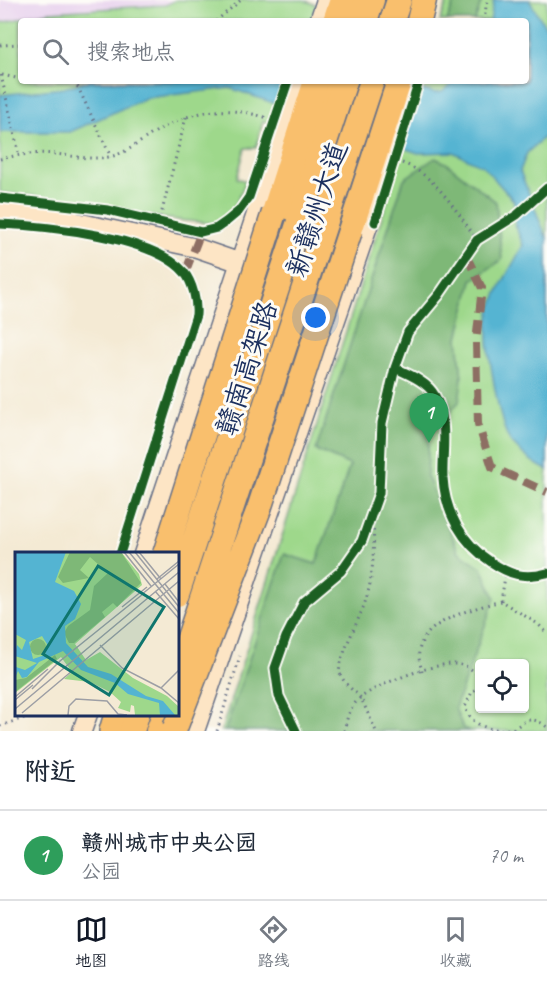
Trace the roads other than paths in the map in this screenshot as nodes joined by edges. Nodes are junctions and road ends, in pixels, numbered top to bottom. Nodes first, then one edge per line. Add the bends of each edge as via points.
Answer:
1 (326, 0) edge
2 (342, 0) edge
3 (356, 0) edge
4 (372, 0) edge
5 (437, 0) edge
6 (415, 13) edge
7 (320, 18) edge
8 (336, 18) edge
9 (351, 18) edge
10 (366, 18) edge
11 (298, 84) edge
12 (315, 84) edge
13 (329, 84) edge
14 (344, 84) edge
15 (371, 84) edge
16 (388, 84) edge
17 (398, 84) edge
18 (411, 84) edge
19 (0, 211) edge
20 (241, 262) junction
21 (144, 552) edge
22 (166, 552) edge
23 (171, 552) edge
24 (178, 591) edge
25 (178, 671) edge
26 (178, 712) edge
27 (178, 714) edge
28 (178, 714) edge
29 (87, 716) edge
30 (114, 716) edge
31 (136, 716) edge
32 (82, 731) edge
33 (110, 731) edge
34 (132, 731) edge

1 - 7 street
2 - 8 highway
3 - 9 main road
4 - 10 highway
5 - 6 street
11 - 20 street, bridge
12 - 22 highway, bridge
13 - 23 main road, 新赣州大道, bridge
14 - 24 highway, 赣南高架路, bridge
15 - 25 highway, 赣南高架路, bridge
16 - 26 main road, 新赣州大道
17 - 27 highway, bridge via 259,509
18 - 28 street, bridge via 368,226
19 - 20 street via 25,211
20 - 21 street
29 - 32 street
30 - 33 main road
31 - 34 highway

